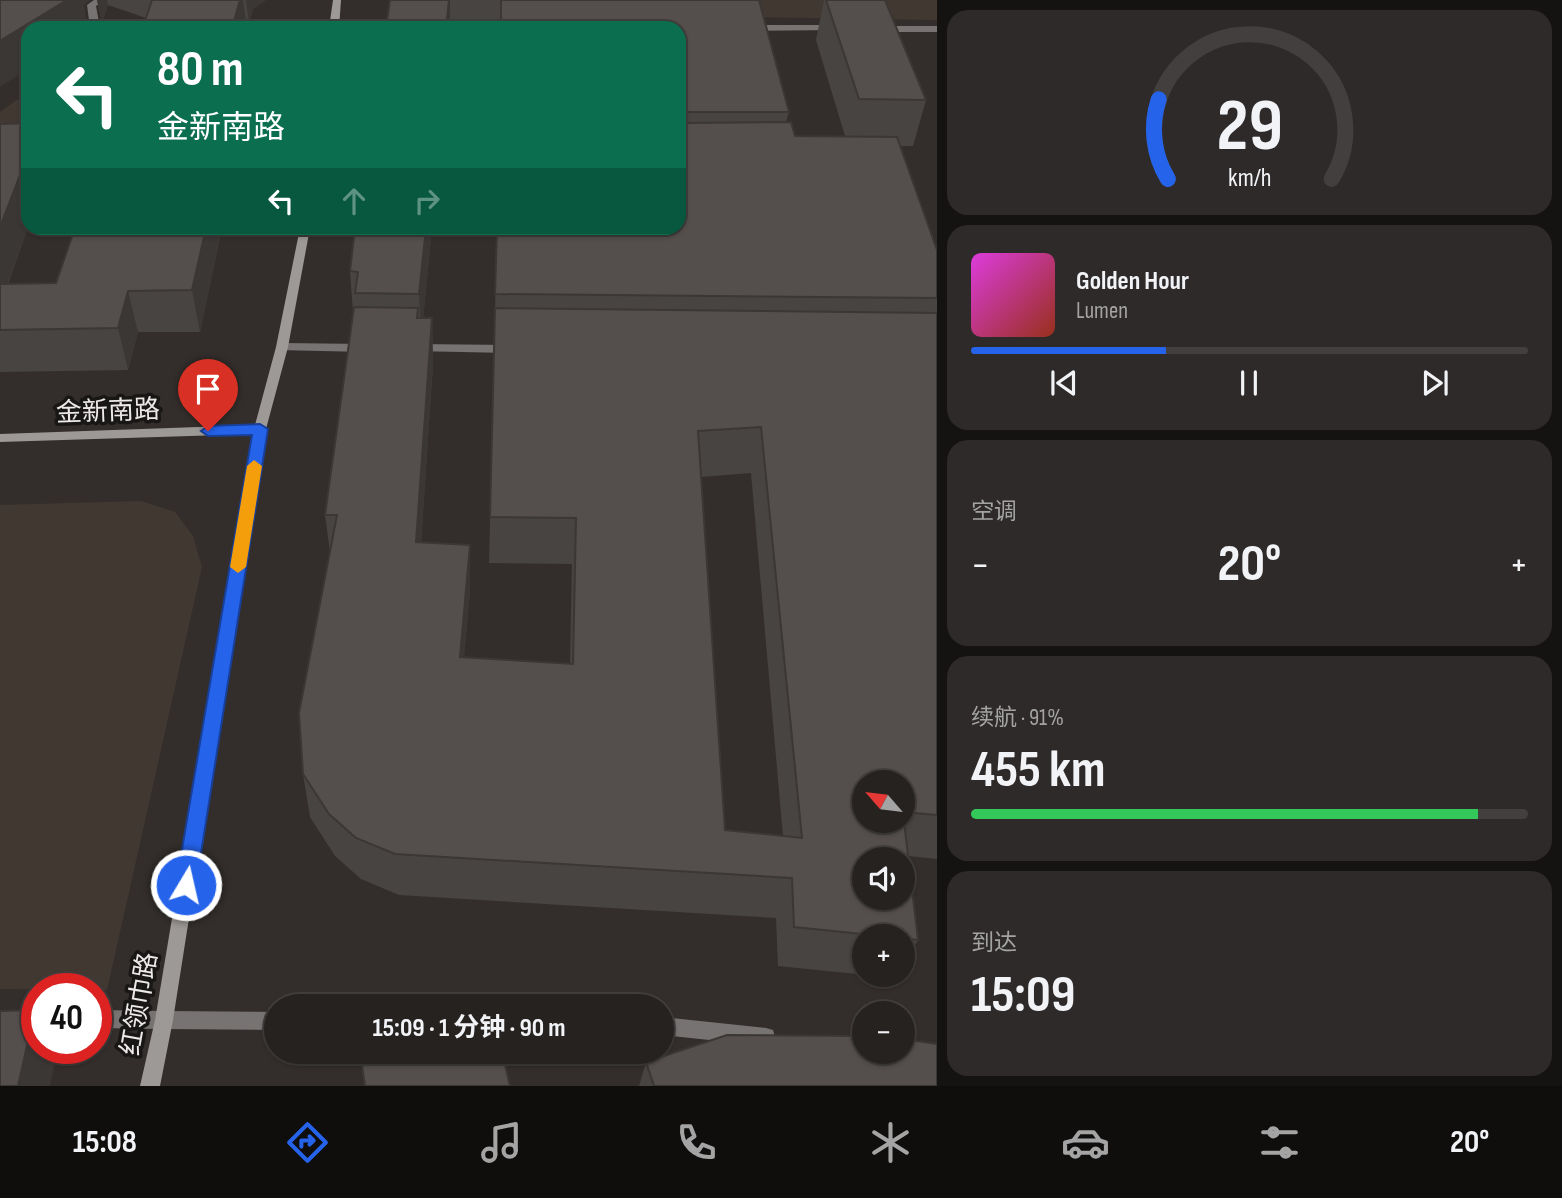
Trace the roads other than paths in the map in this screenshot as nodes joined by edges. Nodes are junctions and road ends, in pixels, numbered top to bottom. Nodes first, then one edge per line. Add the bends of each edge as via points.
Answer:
1 (100, 0) edge
2 (337, 0) edge
3 (214, 18) edge
4 (94, 21) edge
5 (226, 21) edge
6 (335, 21) edge
7 (732, 28) edge
8 (841, 29) edge
9 (869, 29) edge
10 (937, 29) edge
11 (304, 235) edge
12 (282, 347) junction
13 (380, 348) edge
14 (408, 348) edge
15 (519, 349) edge
16 (260, 429) junction
17 (0, 438) edge
18 (112, 1019) edge
19 (164, 1020) junction
20 (264, 1021) edge
21 (674, 1027) edge
22 (783, 1038) edge
23 (150, 1086) edge

1 - 4 street via 91,5
2 - 6 street
3 - 5 street
7 - 8 street
9 - 10 street
11 - 12 street, 红领巾路
12 - 13 street
12 - 16 street, 红领巾路
14 - 15 street
16 - 17 street, 金新南路
16 - 19 street, 红领巾路
18 - 19 street
19 - 20 street
19 - 23 street, 红领巾路
21 - 22 street

